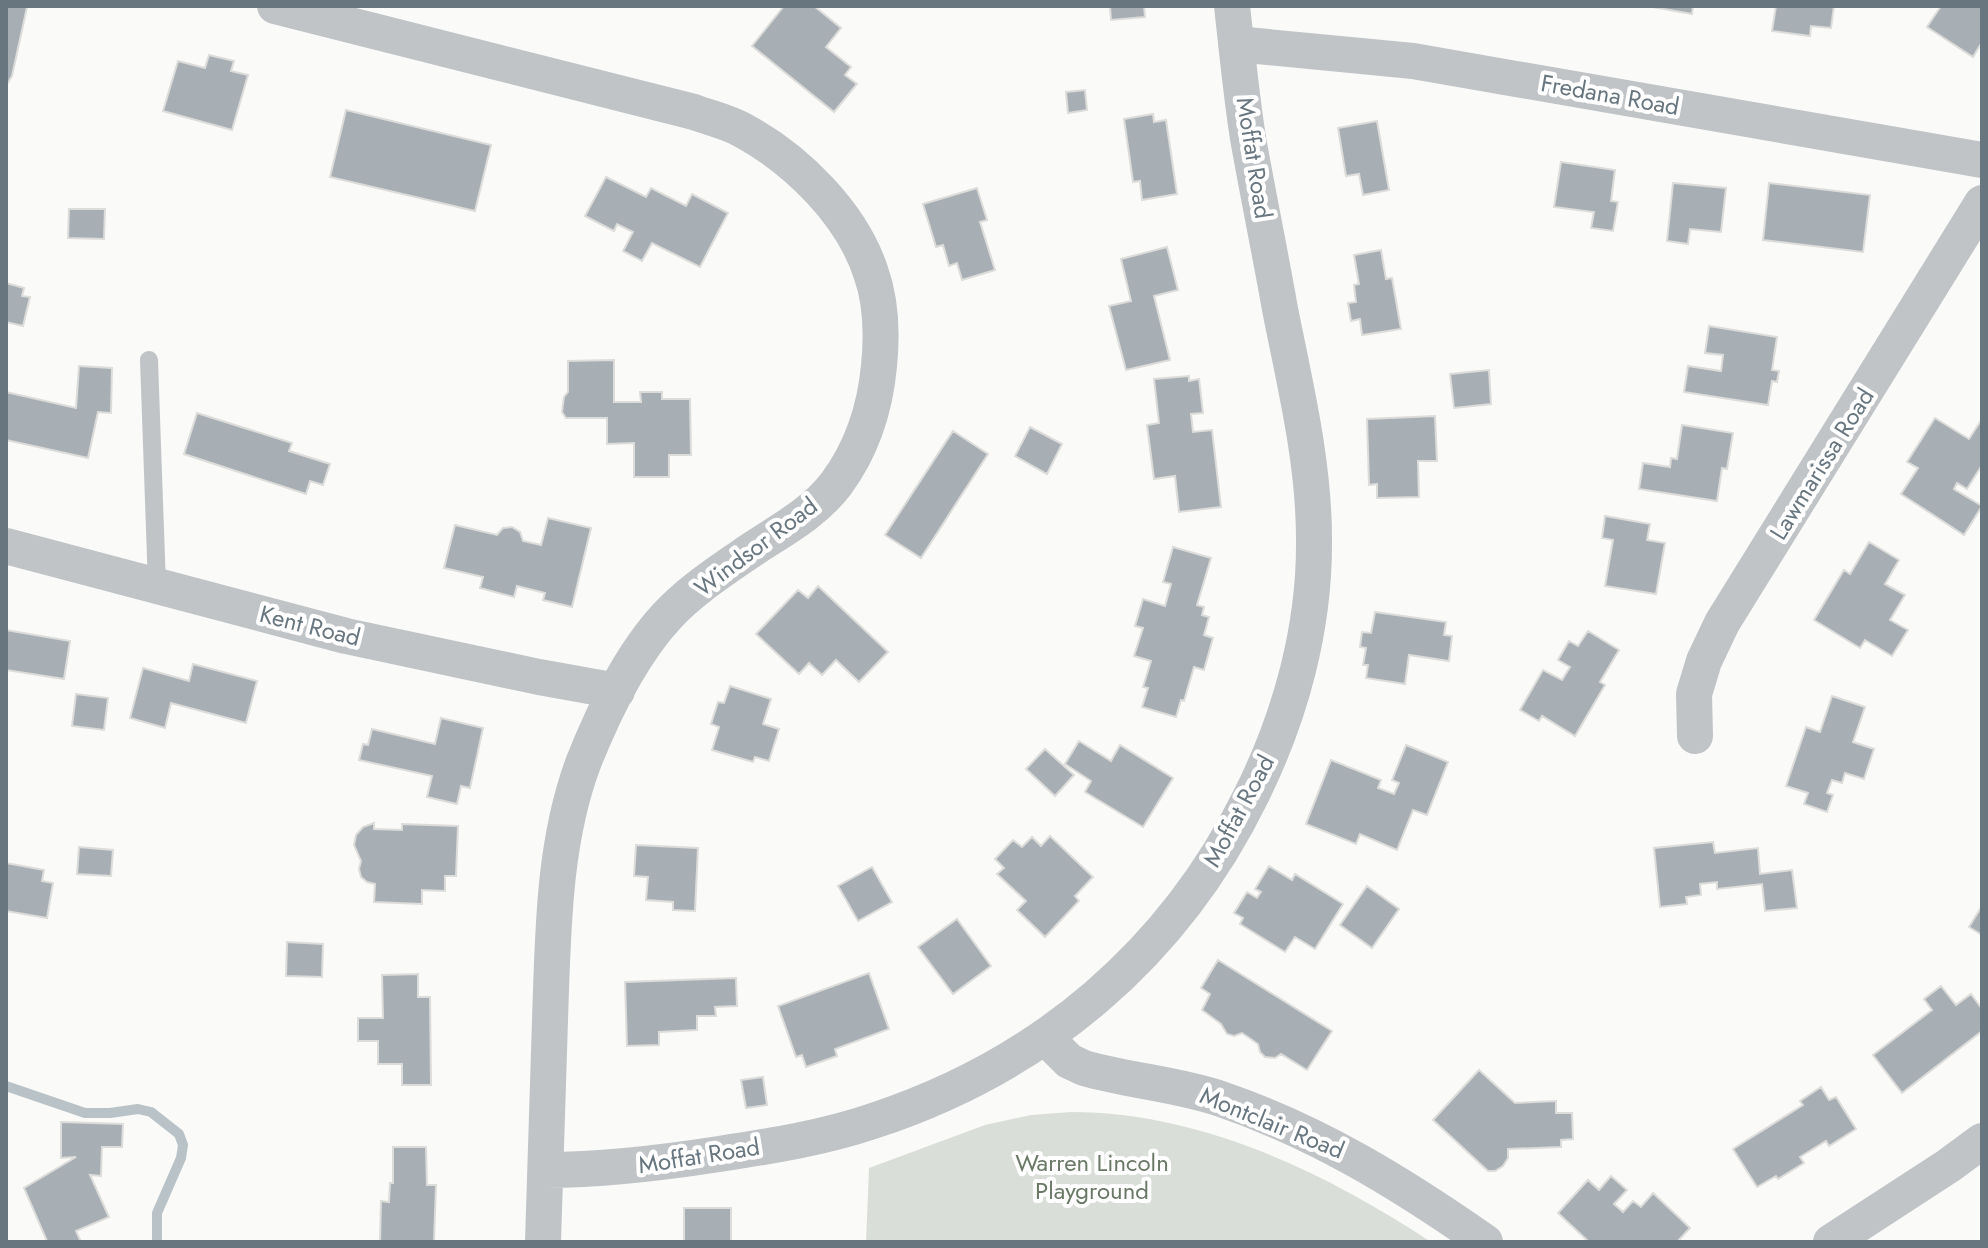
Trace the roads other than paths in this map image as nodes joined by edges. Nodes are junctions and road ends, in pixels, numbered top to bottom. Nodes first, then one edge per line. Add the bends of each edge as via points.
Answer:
1 (275, 6) edge
2 (1232, 6) edge
3 (1236, 44) junction
4 (1982, 160) edge
5 (1982, 203) edge
6 (149, 360) dead end
7 (6, 546) edge
8 (157, 586) junction
9 (617, 691) junction
10 (1695, 736) dead end
11 (1046, 1038) junction
12 (1982, 1141) edge
13 (546, 1170) junction
14 (543, 1242) edge
15 (1485, 1242) edge
16 (1831, 1242) edge

1 - 9 street, Windsor Road via 694,112 741,129 781,154 854,233 872,274 882,339 876,394 861,444 835,486 803,517 732,563 667,616
2 - 3 street, Moffat Road
3 - 4 street, Fredana Road via 1413,61
3 - 11 street, Moffat Road via 1310,464 1314,540 1304,639 1291,701 1269,759 1220,853 1140,956
5 - 10 street, Lawmarissa Road via 1722,623 1694,694
6 - 8 lane
7 - 8 street, Kent Road
8 - 9 street, Kent Road via 346,636
9 - 13 street, Windsor Road via 584,764 568,819 553,930
11 - 13 street, Moffat Road via 965,1084 837,1132 638,1166
11 - 15 street, Montclair Road via 1084,1068 1220,1099 1309,1135 1382,1173
12 - 16 street
13 - 14 street, Windsor Road

